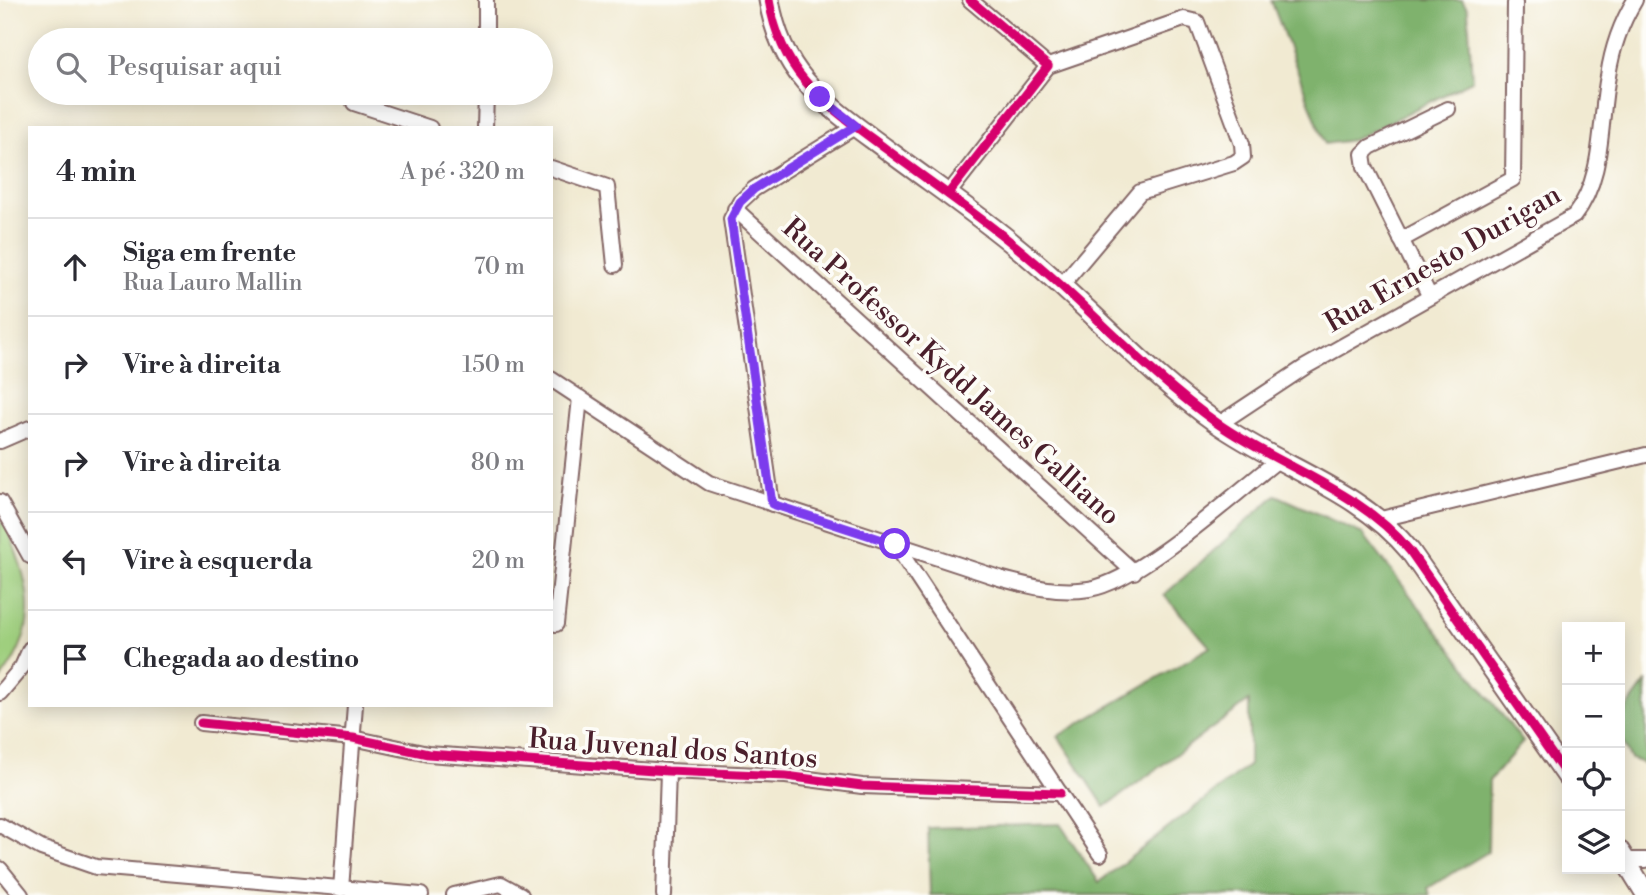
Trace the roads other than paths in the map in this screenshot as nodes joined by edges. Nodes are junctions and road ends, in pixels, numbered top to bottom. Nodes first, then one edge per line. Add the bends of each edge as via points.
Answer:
1 (486, 0) edge
2 (769, 0) edge
3 (970, 0) edge
4 (1635, 0) edge
5 (1515, 3) dead end
6 (486, 28) edge
7 (1048, 66) junction
8 (360, 105) edge
9 (486, 105) edge
10 (1448, 108) dead end
11 (424, 126) edge
12 (485, 126) edge
13 (856, 126) junction
14 (553, 169) edge
15 (948, 194) junction
16 (735, 209) junction
17 (1404, 238) junction
18 (615, 265) dead end
19 (1061, 286) junction
20 (1433, 293) junction
21 (553, 380) edge
22 (580, 398) junction
23 (1219, 424) junction
24 (28, 429) edge
25 (0, 441) edge
26 (1646, 454) edge
27 (1278, 460) junction
28 (0, 502) edge
29 (772, 504) junction
30 (1381, 519) junction
31 (895, 544) junction
32 (28, 552) edge
33 (1133, 572) junction
34 (556, 624) dead end
35 (28, 654) edge
36 (0, 693) edge
37 (355, 707) edge
38 (201, 723) dead end
39 (353, 738) junction
40 (1562, 769) edge
41 (667, 771) junction
42 (1060, 793) junction
43 (0, 825) edge
44 (1100, 854) dead end
45 (1625, 856) edge
46 (1646, 860) edge
47 (1625, 861) edge
48 (0, 869) edge
49 (341, 889) junction
50 (1646, 894) edge
51 (21, 895) edge
52 (421, 895) edge
53 (454, 895) edge
54 (521, 895) edge
55 (664, 895) edge

1 - 6 street
2 - 13 street via 775,27 793,64 820,97
3 - 7 street
4 - 20 street, Rua Ernesto Durigan via 1612,55 1595,173 1582,205 1574,216 1528,244
5 - 17 street via 1513,179
7 - 15 street
7 - 19 street via 1194,19 1238,132 1243,157 1140,192
8 - 11 street
9 - 12 street
10 - 17 street via 1363,154 1365,167
13 - 15 street
13 - 16 street via 754,189
14 - 18 street via 607,187
15 - 19 street
16 - 29 street via 731,228
16 - 33 street, Rua Professor Kydd James Galliano
17 - 20 street
19 - 23 street via 1138,360
20 - 23 street, Rua Ernesto Durigan via 1305,367
21 - 22 street
22 - 29 street via 709,483
22 - 34 street
23 - 27 street
24 - 25 street
26 - 30 street
27 - 30 street
27 - 33 street
28 - 32 street
29 - 31 street
30 - 40 street via 1410,551
31 - 33 street via 1044,589 1087,590
31 - 42 street
35 - 36 street
37 - 39 street
38 - 39 street, Rua Juvenal dos Santos
39 - 41 street, Rua Juvenal dos Santos via 428,754
39 - 49 street
41 - 42 street, Rua Juvenal dos Santos via 786,776 880,787
41 - 55 street
42 - 44 street
43 - 49 street via 41,848 96,867
45 - 46 street
47 - 50 street
48 - 51 street
49 - 52 street
53 - 54 street via 501,884

